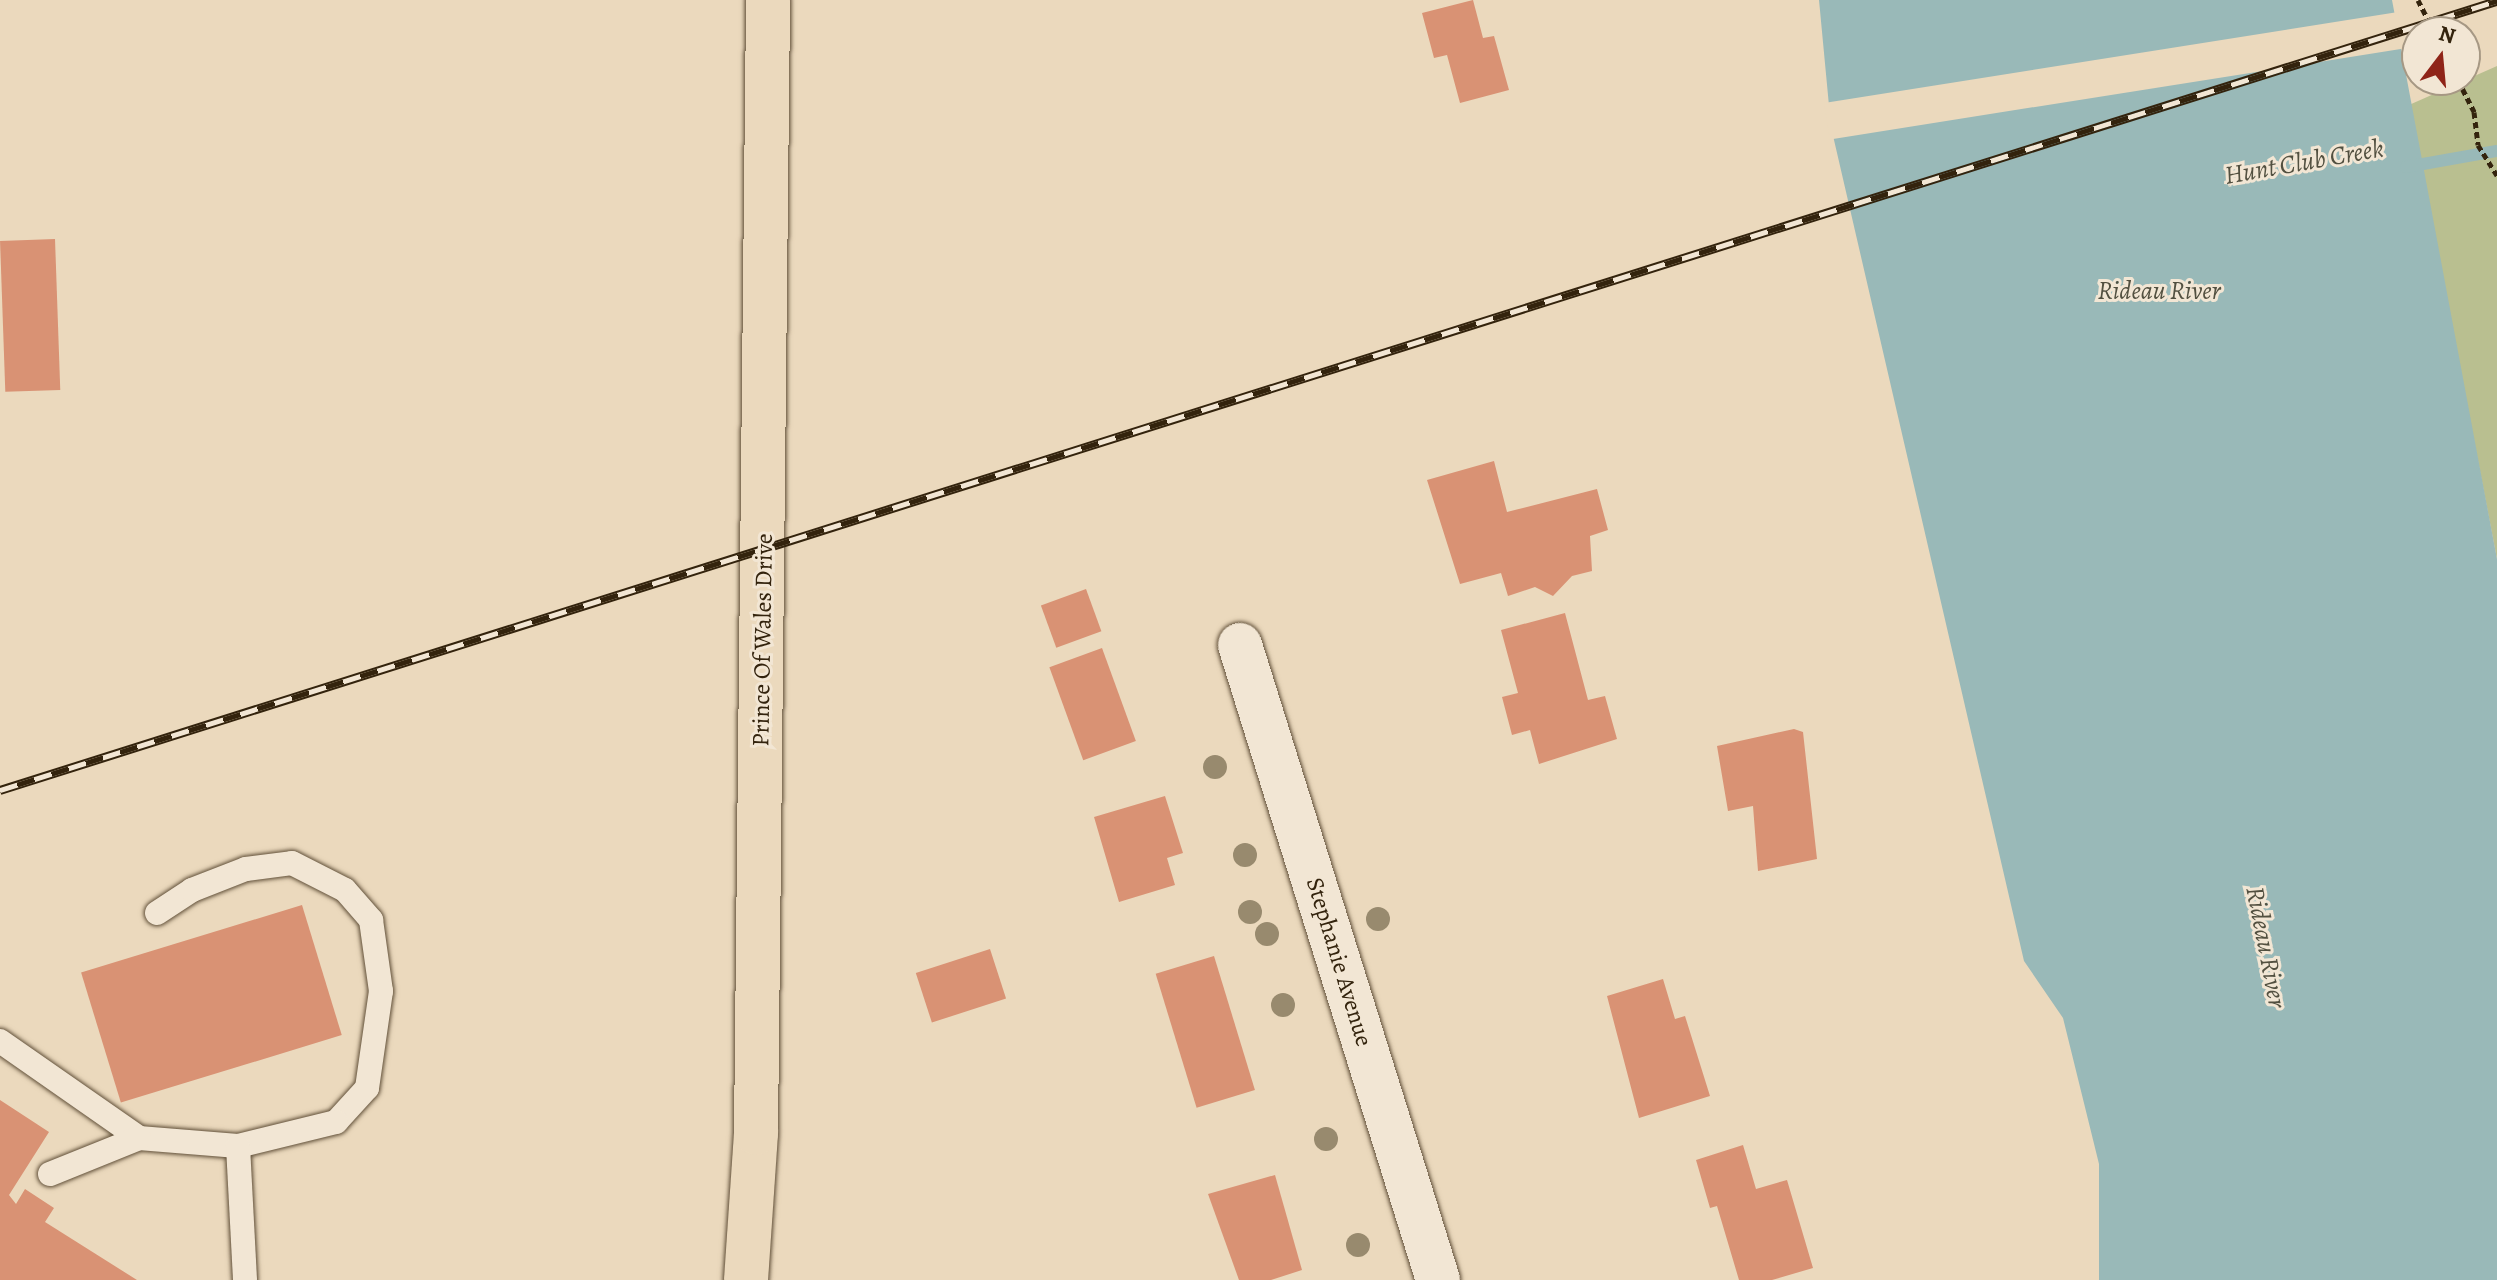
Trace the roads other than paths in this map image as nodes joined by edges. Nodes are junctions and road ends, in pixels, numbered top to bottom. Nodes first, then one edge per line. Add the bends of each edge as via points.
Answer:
1 (768, 0) edge
2 (1240, 645) dead end
3 (157, 913) dead end
4 (0, 1041) edge
5 (139, 1138) junction
6 (238, 1146) junction
7 (50, 1174) dead end
8 (245, 1280) edge
9 (746, 1280) edge
10 (1438, 1280) edge

1 - 9 main road, Prince Of Wales Drive via 756,1133
2 - 10 street, Stephanie Avenue
3 - 6 lane via 192,890 246,869 292,863 345,890 371,920 381,991 367,1088 336,1122
4 - 5 lane
5 - 6 lane
5 - 7 lane
6 - 8 lane

